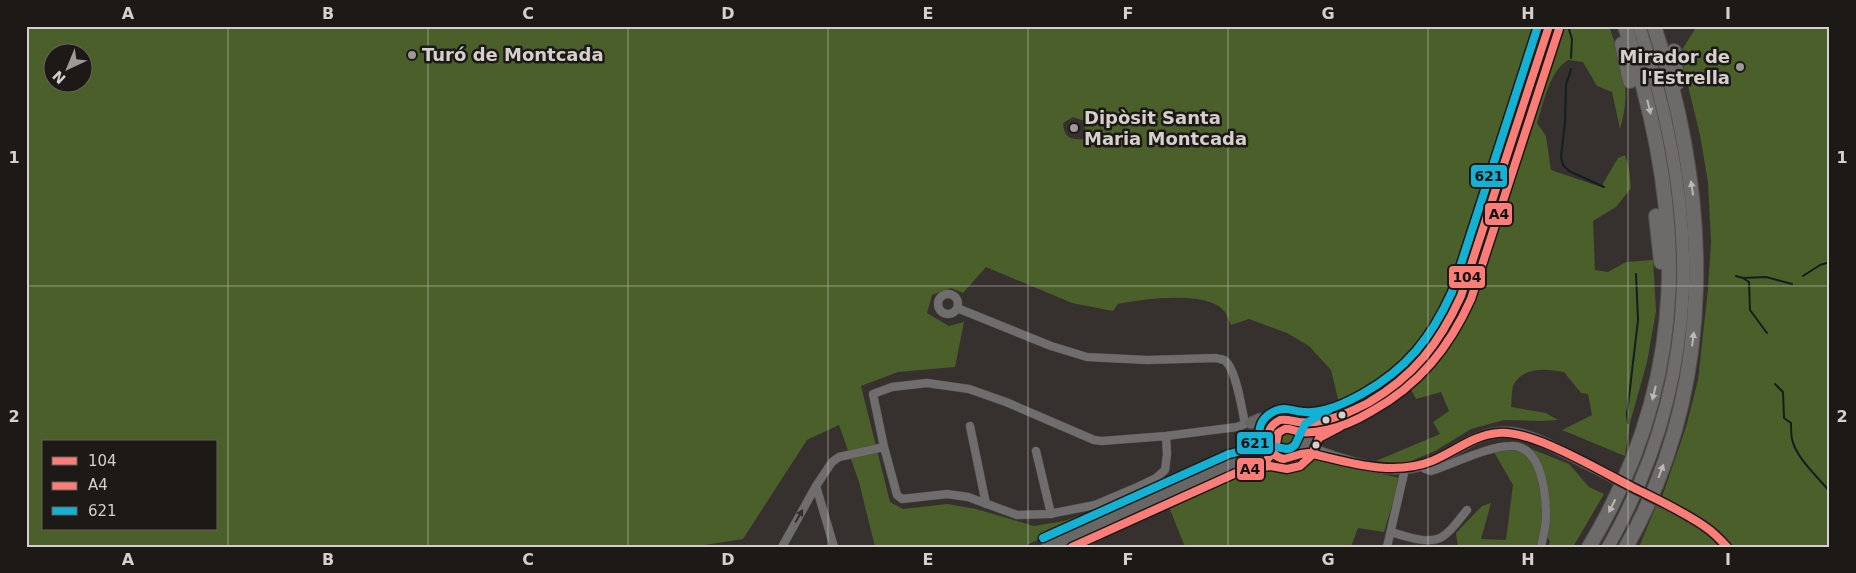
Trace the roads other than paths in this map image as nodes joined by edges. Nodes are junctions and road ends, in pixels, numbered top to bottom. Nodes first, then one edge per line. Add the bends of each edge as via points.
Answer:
1 (1549, 26) edge
2 (1617, 26) edge
3 (1625, 26) edge
4 (1639, 26) edge
5 (1654, 26) edge
6 (1674, 51) dead end
7 (1630, 81) dead end
8 (1676, 104) junction
9 (1656, 216) dead end
10 (957, 308) dead end
11 (1664, 345) junction
12 (1328, 420) junction
13 (1277, 421) junction
14 (1299, 422) junction
15 (1248, 424) junction
16 (970, 426) dead end
17 (1166, 436) junction
18 (1268, 439) junction
19 (1307, 440) junction
20 (884, 447) junction
21 (1036, 451) dead end
22 (1302, 453) junction
23 (1254, 457) junction
24 (1278, 457) junction
25 (1346, 460) junction
26 (1421, 465) junction
27 (1405, 469) junction
28 (816, 486) junction
29 (986, 504) junction
30 (1467, 510) dead end
31 (1050, 514) junction
32 (1391, 532) junction
33 (782, 547) edge
34 (834, 547) edge
35 (1047, 547) edge
36 (1387, 547) edge
37 (1541, 547) edge
38 (1589, 547) edge
39 (1608, 547) edge
40 (1626, 547) edge
41 (1727, 547) edge

1 - 12 main road via 1461,296 1450,320 1428,355 1406,376 1374,400
2 - 7 highway
3 -> 11 highway via 1655,131 1665,192 1670,274
4 - 39 highway via 1672,143 1678,181 1683,240 1681,318 1674,367 1657,439
5 - 8 highway
6 - 8 highway
40 -> 8 highway via 1656,483 1674,432 1685,388 1694,326 1697,254 1694,202
9 - 11 highway
10 - 15 street via 1087,357 1147,360 1216,358 1225,361
11 -> 38 highway via 1637,449 1616,498
12 - 14 main road
12 - 19 main road via 1315,428
13 - 14 main road via 1286,418
13 - 15 main road via 1260,419
13 - 18 main road via 1271,427
14 - 19 main road via 1305,428
15 - 17 street
15 - 18 main road via 1260,427
16 - 29 street
17 - 20 street via 1094,440 969,389 927,383 892,387 873,394
17 - 31 street via 1165,470 1156,478 1095,504
18 - 23 main road
18 - 24 main road via 1271,451
19 - 22 main road
19 - 25 street via 1318,451
20 - 28 street via 836,459
20 - 29 street via 897,495 902,499 947,494
21 - 31 street
22 - 24 main road via 1292,459
22 - 25 street
23 - 24 main road
23 - 35 main road via 1233,463
25 - 27 street
26 - 27 street
26 - 37 street via 1431,471 1500,447 1514,446 1529,453 1540,466 1546,518
26 - 41 street, bridge via 1475,438 1512,432 1595,468 1697,521 1716,534
27 - 32 street
33 -> 28 street
28 - 34 street
29 - 31 street via 1017,515
30 - 32 street via 1443,536 1433,540
32 - 36 street

